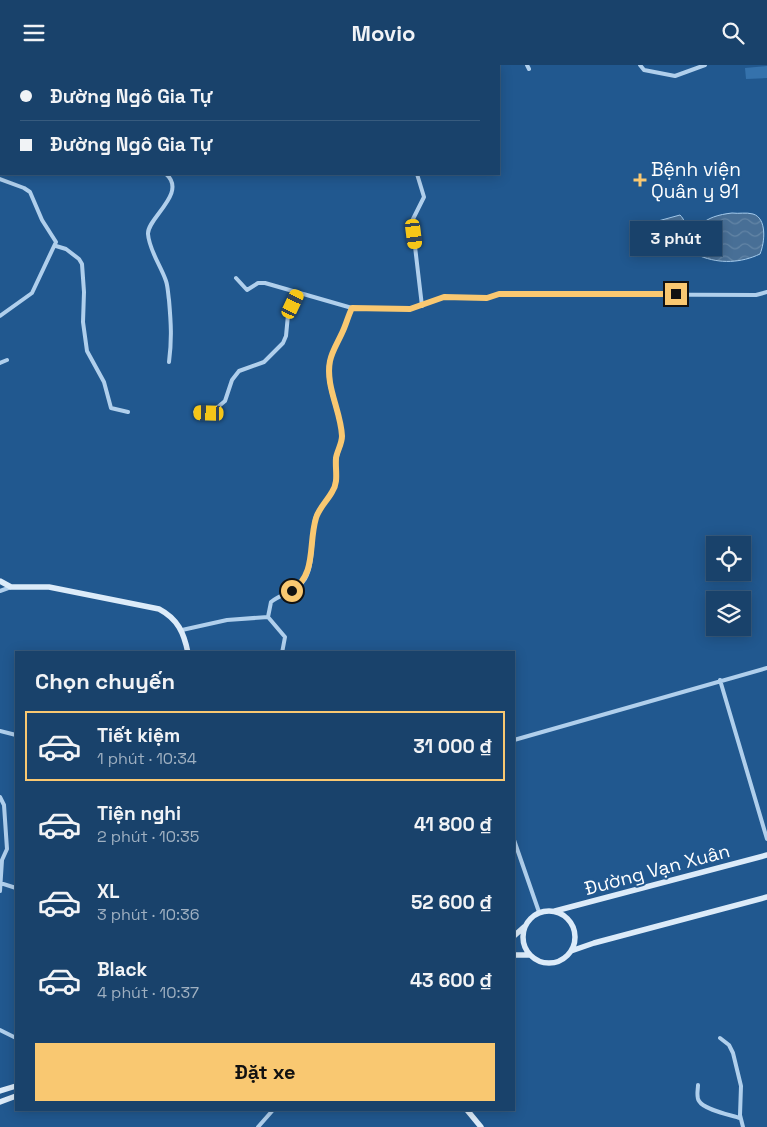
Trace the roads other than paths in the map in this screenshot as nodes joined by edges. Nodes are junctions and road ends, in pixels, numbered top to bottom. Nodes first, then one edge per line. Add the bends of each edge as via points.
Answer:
1 (640, 65) edge
2 (705, 65) edge
3 (167, 175) edge
4 (417, 175) edge
5 (0, 179) edge
6 (56, 246) junction
7 (236, 278) dead end
8 (767, 292) edge
9 (298, 293) junction
10 (422, 306) junction
11 (352, 308) junction
12 (0, 317) edge
13 (7, 360) dead end
14 (169, 362) dead end
15 (0, 363) edge
16 (128, 412) dead end
17 (195, 412) dead end
18 (0, 581) edge
19 (11, 587) junction
20 (0, 591) edge
21 (268, 617) junction
22 (182, 630) junction
23 (187, 651) edge
24 (282, 651) edge
25 (767, 668) edge
26 (720, 680) junction
27 (0, 731) edge
28 (15, 735) edge
29 (515, 740) edge
30 (0, 797) edge
31 (767, 839) edge
32 (515, 843) edge
33 (767, 855) edge
34 (0, 883) edge
35 (15, 887) edge
36 (0, 891) edge
37 (767, 897) edge
38 (555, 911) junction
39 (539, 912) junction
40 (524, 927) junction
41 (515, 935) edge
42 (571, 951) junction
43 (515, 955) edge
44 (530, 955) junction
45 (0, 1029) edge
46 (15, 1037) edge
47 (720, 1038) dead end
48 (698, 1085) dead end
49 (15, 1086) edge
50 (0, 1091) edge
51 (15, 1096) edge
52 (0, 1101) edge
53 (272, 1111) edge
54 (468, 1111) edge
55 (740, 1118) junction
56 (258, 1127) edge
57 (481, 1127) edge
58 (742, 1127) edge

1 - 2 street via 644,70 672,76
3 - 14 street via 172,180 172,187 166,205 150,226 148,235 167,285 172,333
4 - 10 street via 424,197 412,221
5 - 6 street via 30,192 42,220 55,238
6 - 12 street via 32,293
6 - 16 street via 66,249 82,264 87,351 104,382 111,408
7 - 9 street via 247,290 262,282
8 - 10 street via 756,295 499,294 487,298 444,297
9 - 11 street
9 - 17 street via 288,315 283,343 264,362 239,371 232,380 225,401 213,411
10 - 11 street via 410,309
11 - 21 street via 329,368 342,437 337,456 336,483 317,514 307,574 299,586 271,601
13 - 15 street
18 - 19 street
19 - 20 street
19 - 22 street via 48,587 159,609
21 - 22 street via 227,620
21 - 24 street via 286,637
22 - 23 street
25 - 26 street
26 - 29 street
26 - 31 street
27 - 28 street
30 - 34 street via 4,805 7,849 2,860
32 - 39 street
33 - 38 street, Đường Vạn Xuân
34 - 35 street
34 - 36 street
37 - 42 street
38 - 39 street
38 - 42 street via 573,927 575,935
39 - 40 street
40 - 41 street
40 - 44 street via 522,937
42 - 44 street via 566,957 551,963
43 - 44 street
45 - 46 street
47 - 55 street via 730,1045 741,1086
48 - 55 street via 702,1105
49 - 50 street
51 - 52 street
53 - 56 street
54 - 57 street
55 - 58 street

